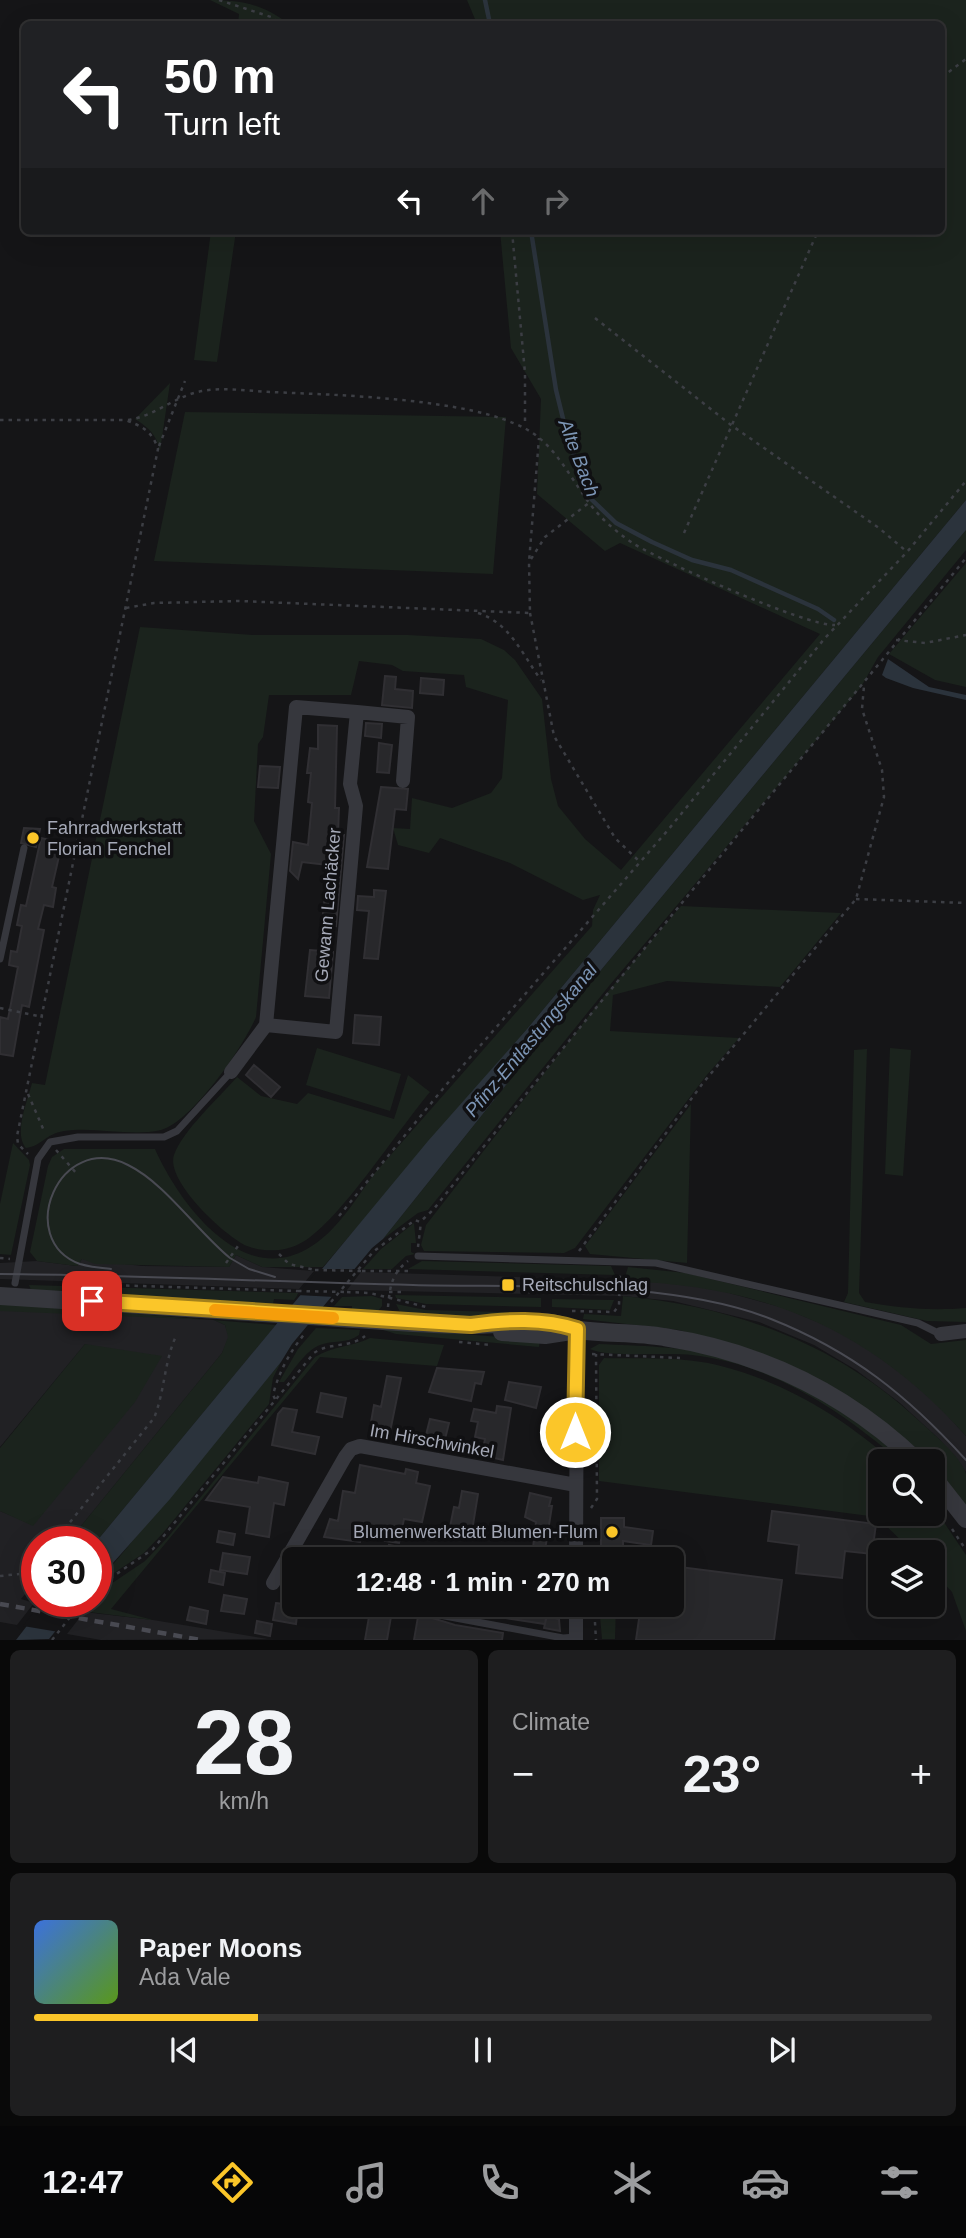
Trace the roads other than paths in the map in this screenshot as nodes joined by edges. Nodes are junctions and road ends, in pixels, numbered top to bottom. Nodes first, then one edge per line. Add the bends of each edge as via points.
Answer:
1 (357, 712) junction
2 (402, 781) dead end
3 (24, 848) dead end
4 (0, 959) edge
5 (266, 1025) junction
6 (231, 1072) joint
7 (418, 1256) road end
8 (9, 1292) edge
9 (577, 1329) junction
10 (966, 1331) edge
11 (941, 1334) joint
12 (903, 1449) edge
13 (576, 1485) junction
14 (945, 1492) edge
15 (966, 1519) edge
16 (576, 1547) edge
17 (273, 1583) dead end
18 (450, 1617) edge
19 (576, 1617) edge
20 (576, 1638) edge

1 - 2 street via 408,717
1 - 5 street via 296,707
1 - 5 street, Gewann Lachäcker via 349,784 356,806 337,1032
3 - 4 lane
5 - 6 street
6 - 8 lane via 177,1131 164,1137 78,1137 50,1142 38,1159
7 - 11 lane via 656,1263 918,1323
8 - 9 street, bridge via 471,1325 545,1335
9 - 12 street via 681,1340 763,1362 852,1407
9 - 13 street
10 - 11 street
13 - 16 street
13 - 17 street, Im Hirschwinkel via 360,1446 345,1457
14 - 15 street
18 - 20 lane
19 - 20 street

